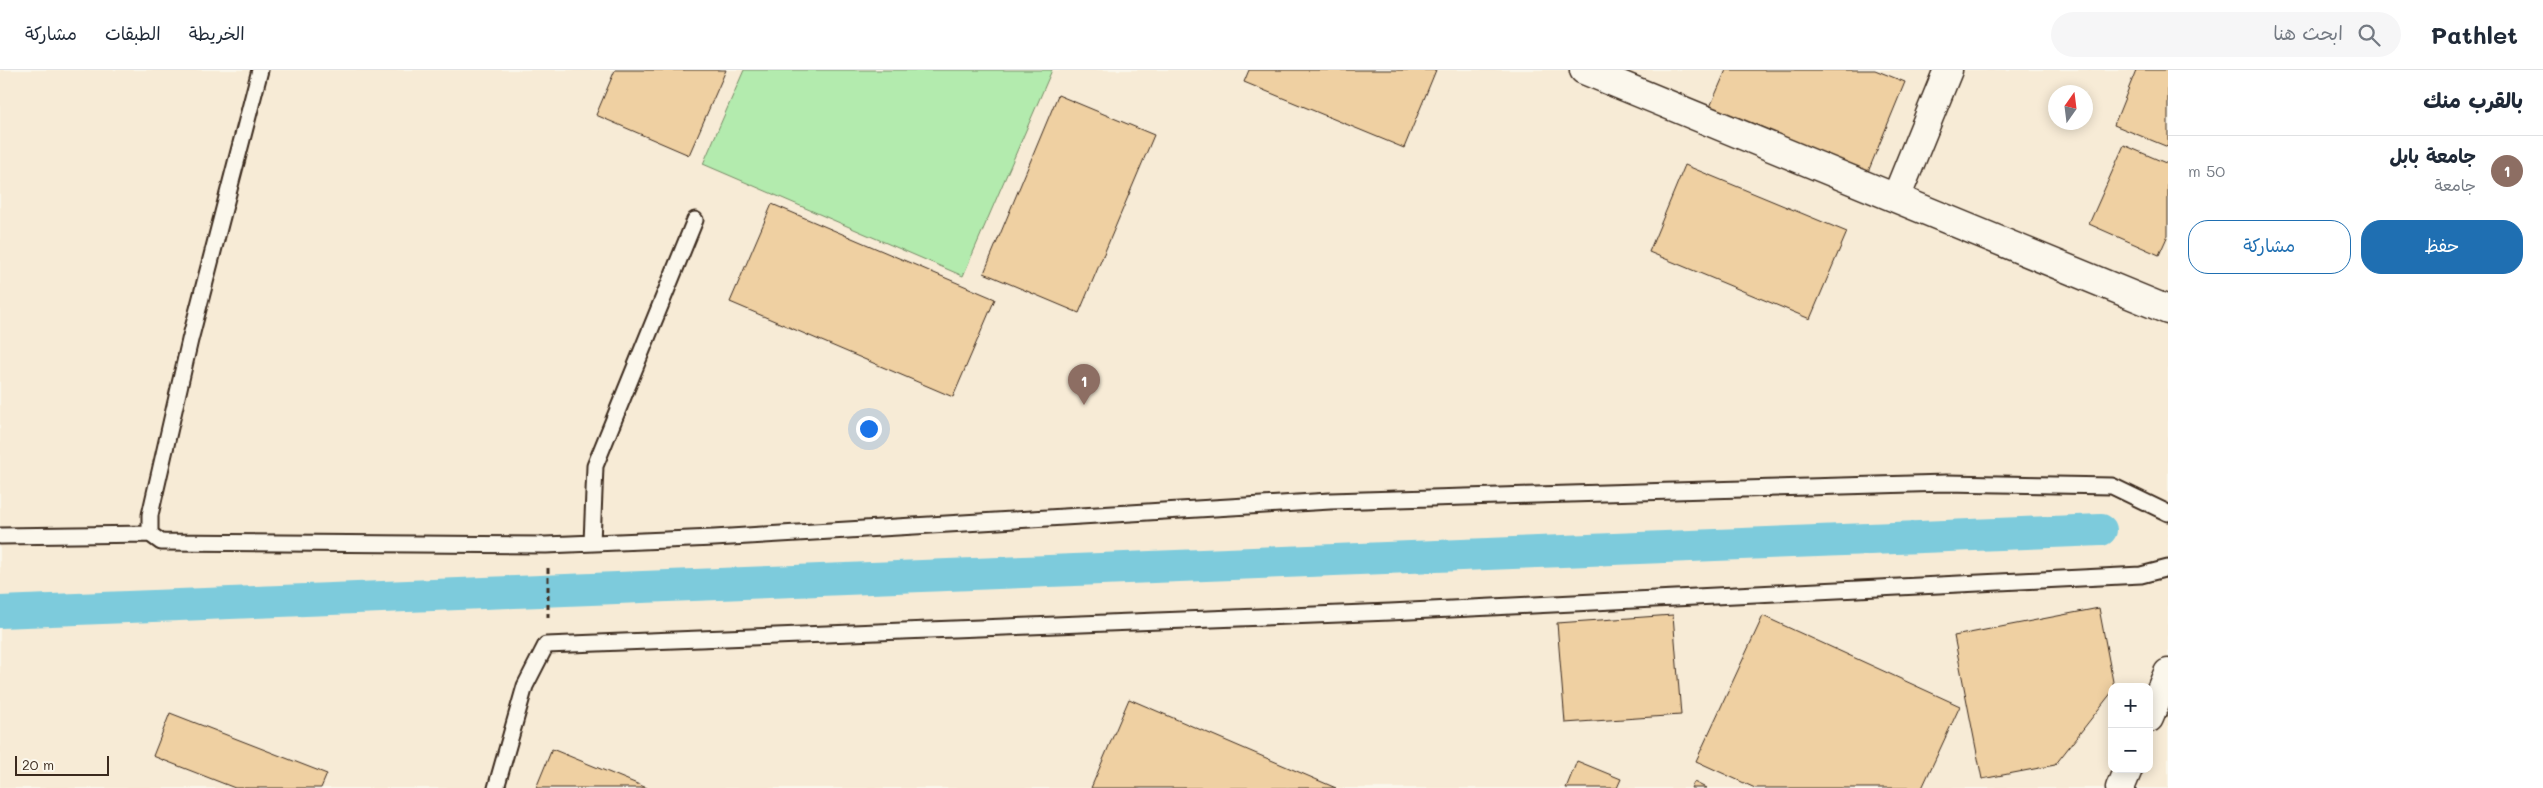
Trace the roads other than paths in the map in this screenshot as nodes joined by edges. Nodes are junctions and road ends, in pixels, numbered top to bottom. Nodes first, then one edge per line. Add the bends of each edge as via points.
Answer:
1 (260, 70) edge
2 (1584, 70) edge
3 (1948, 70) edge
4 (1896, 198) junction
5 (695, 220) dead end
6 (2168, 310) edge
7 (2168, 513) edge
8 (150, 534) junction
9 (0, 536) edge
10 (592, 543) junction
11 (2168, 568) edge
12 (2167, 677) edge
13 (2153, 709) edge
14 (2126, 773) edge
15 (496, 788) edge
16 (2120, 788) edge

1 - 8 lane via 190,340 150,515
2 - 4 street
3 - 4 street
4 - 6 street
5 - 10 lane via 595,466
7 - 10 lane via 2112,486 1946,483 1330,501
8 - 9 lane
8 - 10 lane via 161,542 180,543
11 - 15 lane via 2141,575 1410,611 546,645 525,686
12 - 13 street
14 - 16 street

